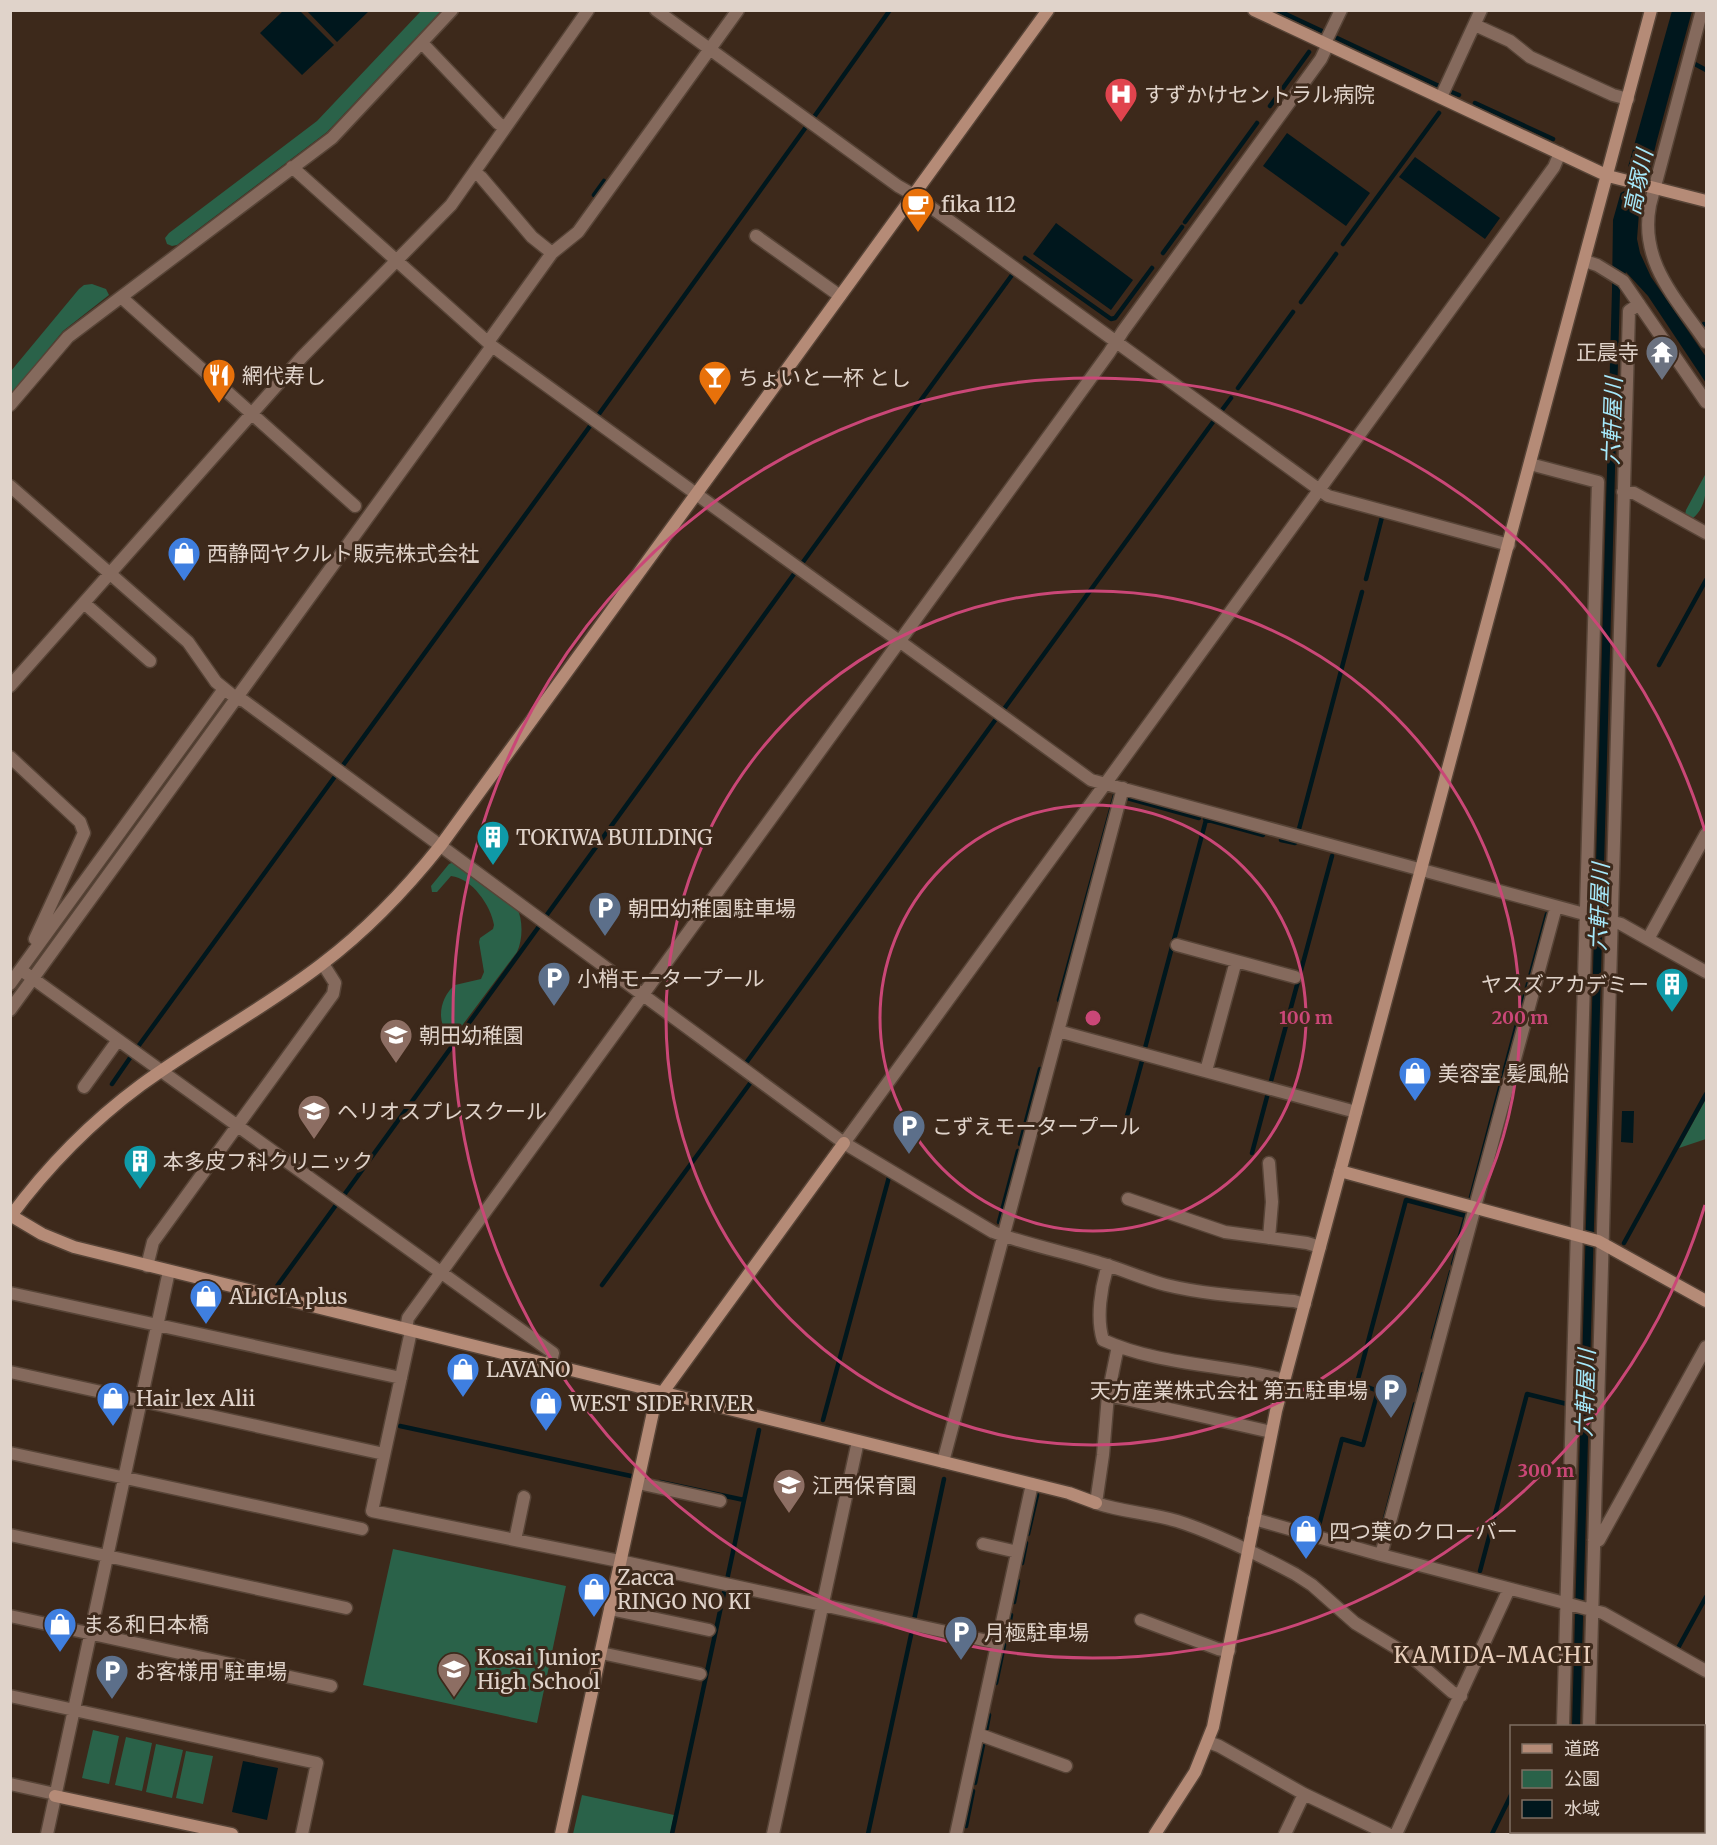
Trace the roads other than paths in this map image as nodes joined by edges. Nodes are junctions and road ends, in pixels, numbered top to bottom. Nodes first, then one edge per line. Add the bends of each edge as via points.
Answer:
1 (452, 10) edge
2 (588, 10) edge
3 (656, 10) edge
4 (738, 10) edge
5 (1048, 10) edge
6 (1254, 10) edge
7 (1341, 10) edge
8 (1481, 10) edge
9 (1651, 10) edge
10 (1702, 10) edge
11 (1474, 25) junction
12 (422, 44) junction
13 (1327, 44) junction
14 (710, 50) junction
15 (1441, 98) junction
16 (1628, 99) junction
17 (506, 128) junction
18 (1560, 153) junction
19 (292, 167) junction
20 (475, 172) junction
21 (1614, 178) junction
22 (1653, 189) junction
23 (914, 195) junction
24 (1707, 201) edge
25 (756, 236) dead end
26 (552, 253) junction
27 (396, 261) junction
28 (1585, 261) junction
29 (840, 296) junction
30 (121, 297) junction
31 (1639, 304) junction
32 (1116, 342) junction
33 (1707, 342) edge
34 (490, 344) junction
35 (1707, 402) edge
36 (10, 405) edge
37 (252, 414) junction
38 (1530, 464) junction
39 (10, 486) edge
40 (1319, 490) junction
41 (1623, 492) junction
42 (696, 494) junction
43 (355, 506) dead end
44 (1707, 533) edge
45 (1509, 545) junction
46 (110, 574) junction
47 (84, 603) junction
48 (899, 641) junction
49 (150, 661) dead end
50 (10, 686) edge
51 (224, 689) junction
52 (237, 699) junction
53 (10, 757) edge
54 (1105, 784) junction
55 (1123, 789) junction
56 (1707, 834) edge
57 (441, 845) junction
58 (1421, 871) junction
59 (1556, 907) junction
60 (1588, 916) junction
61 (1610, 922) junction
62 (1648, 939) junction
63 (40, 943) junction
64 (1177, 945) dead end
65 (1236, 961) junction
66 (322, 964) junction
67 (21, 970) junction
68 (1707, 972) edge
69 (1295, 977) dead end
70 (34, 979) junction
71 (10, 984) edge
72 (643, 994) junction
73 (10, 1010) edge
74 (1058, 1031) junction
75 (118, 1040) junction
76 (162, 1071) junction
77 (1206, 1071) junction
78 (84, 1087) dead end
79 (1356, 1112) junction
80 (237, 1126) junction
81 (844, 1143) junction
82 (1269, 1163) dead end
83 (1340, 1171) junction
84 (1128, 1200) dead end
85 (1475, 1207) junction
86 (11, 1216) edge
87 (1579, 1235) junction
88 (1004, 1236) junction
89 (1269, 1239) junction
90 (1601, 1242) junction
91 (1320, 1247) junction
92 (1108, 1265) junction
93 (147, 1266) junction
94 (169, 1271) junction
95 (441, 1273) junction
96 (10, 1293) edge
97 (1707, 1301) edge
98 (1305, 1304) junction
99 (157, 1324) junction
100 (408, 1330) junction
101 (1118, 1346) junction
102 (1707, 1347) edge
103 (550, 1365) junction
104 (10, 1372) edge
105 (401, 1378) junction
106 (1284, 1380) junction
107 (662, 1393) junction
108 (1107, 1395) junction
109 (140, 1401) junction
110 (1271, 1432) junction
111 (858, 1441) junction
112 (10, 1452) edge
113 (384, 1454) junction
114 (943, 1462) junction
115 (124, 1477) junction
116 (638, 1483) junction
117 (1032, 1484) junction
118 (524, 1497) dead end
119 (720, 1501) dead end
120 (1096, 1503) junction
121 (1254, 1520) junction
122 (362, 1529) dead end
123 (10, 1535) edge
124 (515, 1540) junction
125 (1594, 1540) junction
126 (983, 1544) dead end
127 (1017, 1552) junction
128 (1248, 1552) junction
129 (1381, 1555) junction
130 (107, 1556) junction
131 (620, 1561) junction
132 (1509, 1589) junction
133 (1568, 1604) junction
134 (823, 1605) junction
135 (346, 1608) dead end
136 (610, 1609) junction
137 (1591, 1610) junction
138 (10, 1616) edge
139 (1141, 1620) dead end
140 (709, 1630) dead end
141 (90, 1633) junction
142 (997, 1642) junction
143 (1229, 1651) junction
144 (601, 1653) junction
145 (1707, 1671) edge
146 (700, 1674) dead end
147 (331, 1686) dead end
148 (10, 1696) edge
149 (1461, 1696) junction
150 (73, 1710) junction
151 (1563, 1725) edge
152 (1589, 1725) edge
153 (978, 1734) junction
154 (1208, 1742) junction
155 (1066, 1766) dead end
156 (10, 1784) edge
157 (1304, 1794) junction
158 (55, 1795) junction
159 (47, 1834) edge
160 (232, 1834) edge
161 (302, 1834) edge
162 (561, 1834) edge
163 (773, 1834) edge
164 (956, 1834) edge
165 (1155, 1834) edge
166 (1285, 1834) edge
167 (1388, 1834) edge
168 (1396, 1834) edge

1 - 12 street
2 - 17 street
3 - 14 street
4 - 14 street
5 - 23 street
6 - 13 street
7 - 13 street
8 - 11 street
9 - 16 street
10 - 22 street
11 - 15 street
11 - 16 street via 1510,41 1530,57
12 - 17 street
12 - 19 street via 332,138
13 - 15 street
13 - 32 street via 1321,59
14 - 23 street
14 - 26 street via 578,232
15 - 18 street
16 - 21 street
17 - 20 street
18 - 21 street
18 - 40 street
19 - 27 street
19 - 30 street
20 - 26 street via 532,237
20 - 27 street via 451,205
21 - 22 street
21 - 28 street
22 - 24 street
22 - 33 street via 1647,230 1651,255
23 - 29 street
23 - 32 street
25 - 29 street
26 - 34 street
27 - 34 street
27 - 37 street
28 - 31 street via 1623,281
28 - 38 street
29 - 42 street
30 - 36 street via 68,337
30 - 37 street
31 - 35 street
31 - 41 street via 1629,311
32 - 40 street
32 - 48 street
34 - 42 street
34 - 52 street
37 - 43 street
37 - 46 street
38 - 45 street
38 - 60 street via 1598,482
39 - 46 street
40 - 45 street via 1328,496
40 - 54 street
41 - 44 street via 1634,492
41 - 61 street
42 - 48 street
42 - 57 street
45 - 58 street
46 - 47 street
46 - 51 street via 188,642
47 - 49 street
47 - 50 street
48 - 54 street via 1091,780
48 - 72 street
51 - 52 street
51 - 63 street
52 - 57 street
52 - 70 street
53 - 63 street via 80,822 84,833 35,939
54 - 55 street
54 - 81 street
55 - 58 street
55 - 74 street
56 - 62 street
57 - 66 street via 384,910
57 - 72 street
58 - 59 street
58 - 79 street
59 - 60 street
59 - 85 street
60 - 61 street
60 - 87 street
61 - 62 street
61 - 90 street
62 - 68 street
63 - 67 street
64 - 65 street
65 - 69 street
65 - 77 street
66 - 76 street
66 - 80 street via 335,983 333,994
67 - 70 street
67 - 71 street
70 - 73 street
70 - 75 street
72 - 81 street
72 - 95 street
74 - 77 street
74 - 88 street
75 - 76 street
75 - 78 street
76 - 80 street
76 - 86 street via 124,1098 76,1141
77 - 79 street
79 - 83 street
80 - 93 street via 153,1242
80 - 95 street
81 - 88 street
81 - 107 street
82 - 89 street
83 - 85 street
83 - 91 street
84 - 89 street via 1213,1229
85 - 87 street
85 - 129 street
86 - 93 street via 58,1241
87 - 90 street
87 - 133 street
88 - 92 street
88 - 114 street
89 - 91 street
90 - 97 street
90 - 125 street
91 - 98 street
92 - 98 street via 1184,1289
92 - 101 street via 1100,1330 1103,1340
93 - 94 street
94 - 99 street
94 - 100 street
95 - 100 street via 408,1318
95 - 103 street via 553,1353
96 - 99 street
98 - 106 street
99 - 105 street
99 - 109 street
100 - 103 street
100 - 105 street
101 - 106 street
101 - 108 street
102 - 125 street via 1599,1540
103 - 107 street
104 - 109 street
105 - 113 street
106 - 110 street
107 - 111 street
107 - 116 street via 655,1403
108 - 110 street
108 - 120 street
109 - 113 street
109 - 115 street
110 - 121 street
111 - 114 street
111 - 134 street
112 - 115 street
113 - 124 street via 372,1511
114 - 117 street
115 - 122 street
115 - 130 street
116 - 119 street
116 - 131 street
117 - 120 street
117 - 127 street
118 - 124 street
120 - 128 street via 1178,1522
121 - 128 street
121 - 129 street
123 - 130 street
124 - 131 street
125 - 137 street
126 - 127 street
127 - 142 street
128 - 143 street
128 - 149 street via 1305,1580 1355,1623 1413,1658
129 - 132 street
130 - 135 street
130 - 141 street
131 - 134 street
131 - 136 street
132 - 133 street
132 - 149 street
133 - 137 street
133 - 151 street
134 - 142 street
134 - 163 street
136 - 140 street
136 - 144 street
137 - 145 street
137 - 152 street
138 - 141 street
139 - 143 street
141 - 147 street
141 - 150 street
142 - 153 street
143 - 154 street via 1220,1704
144 - 146 street
144 - 162 street
148 - 150 street
149 - 168 street
150 - 158 street
150 - 161 street via 317,1763
153 - 155 street
153 - 164 street
154 - 157 street
154 - 165 street via 1183,1793
156 - 158 street
157 - 166 street
157 - 167 street
158 - 159 street
158 - 160 street

